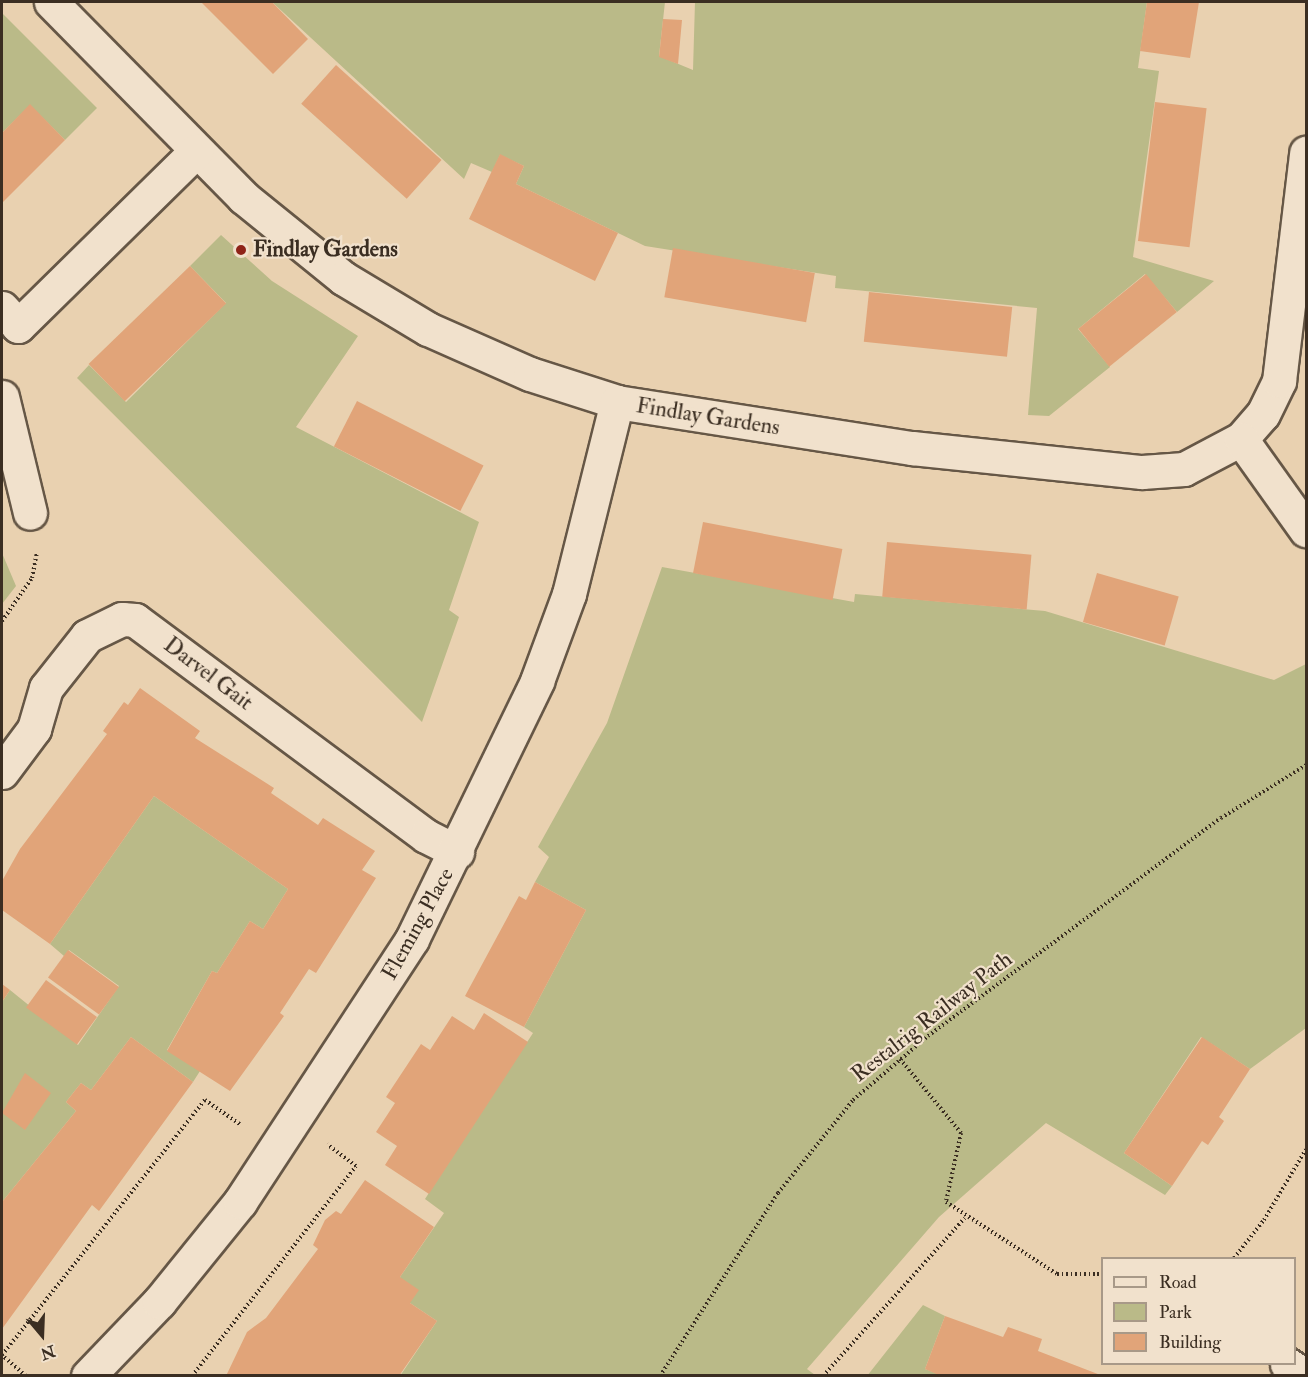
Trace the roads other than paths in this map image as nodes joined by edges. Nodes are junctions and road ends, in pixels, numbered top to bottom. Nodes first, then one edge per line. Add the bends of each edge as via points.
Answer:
1 (51, 2) edge
2 (196, 151) junction
3 (1306, 153) edge
4 (7, 325) edge
5 (2, 398) edge
6 (617, 402) junction
7 (1241, 439) junction
8 (30, 513) road end
9 (1306, 530) edge
10 (2, 772) edge
11 (457, 852) junction
12 (1288, 1365) edge
13 (88, 1376) edge
14 (1305, 1376) edge

1 - 2 street, Findlay Gardens
2 - 4 street
2 - 6 street, Findlay Gardens via 290,238 394,310 489,358
3 - 7 street via 1279,381 1263,414
5 - 8 street
6 - 7 street, Findlay Gardens via 912,447 1142,472 1184,469
6 - 11 street, Fleming Place via 569,594 537,681
7 - 9 street
10 - 11 street, Darvel Gait via 34,729 46,688 87,636 122,619 135,620 426,836
11 - 13 street, Fleming Place via 412,939 276,1149 166,1293
12 - 14 street

